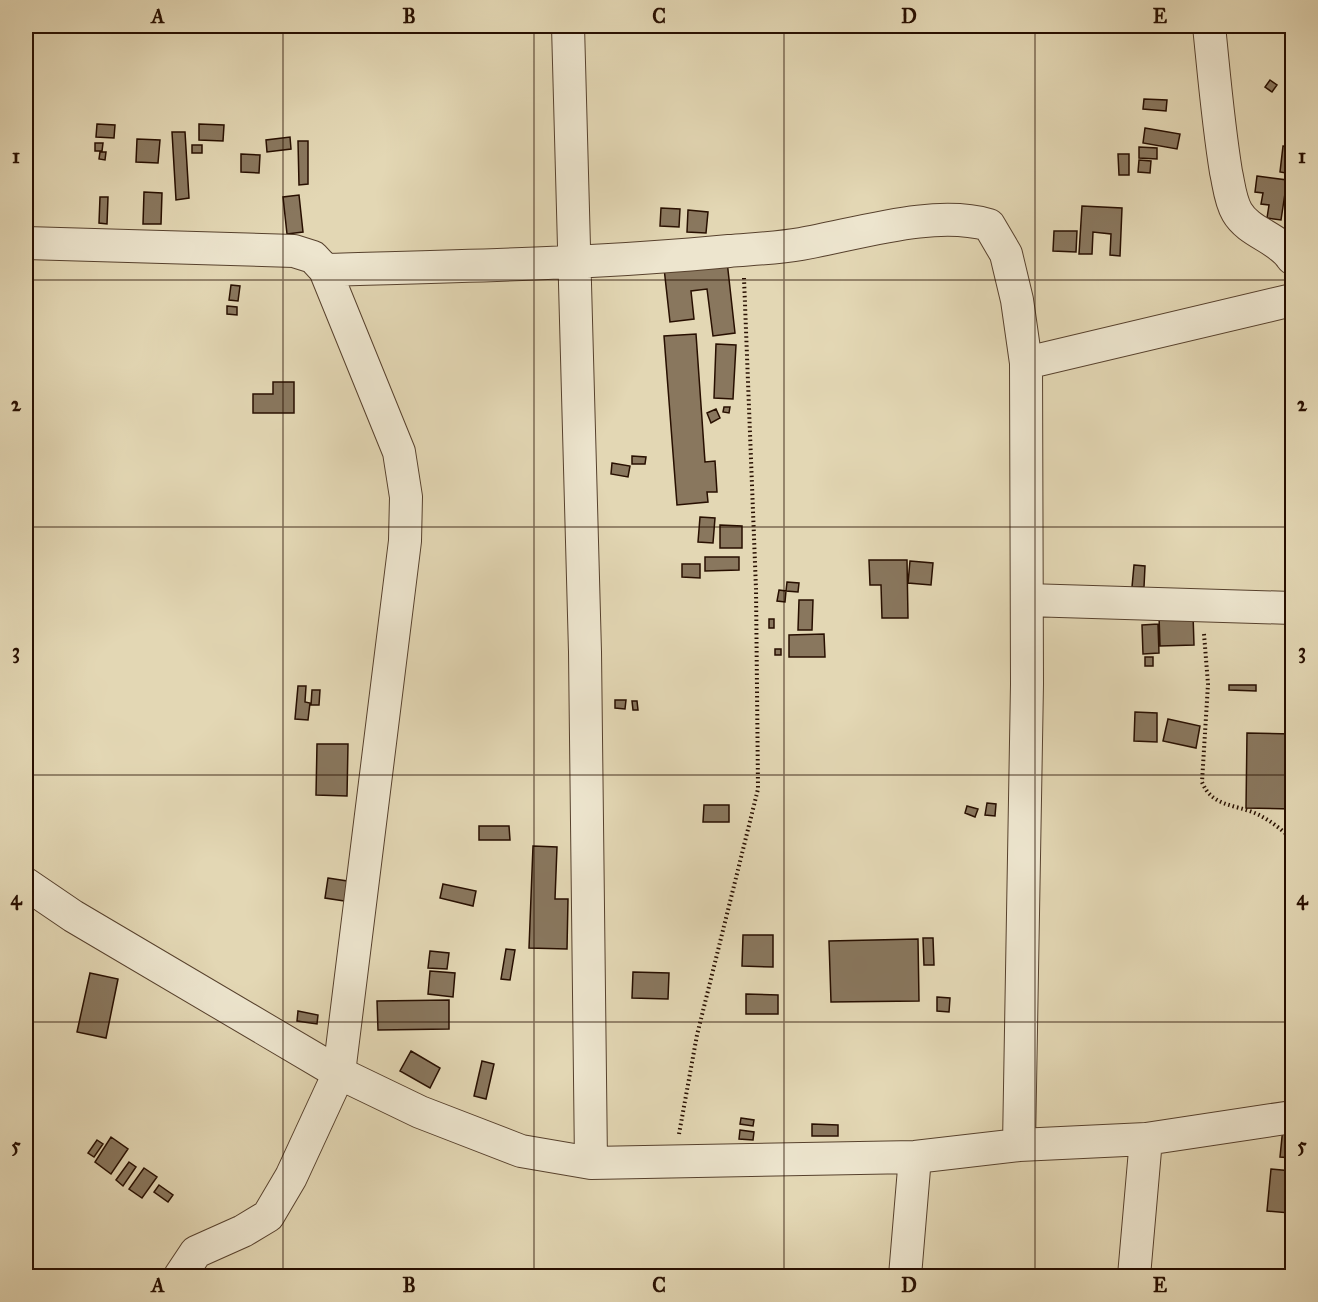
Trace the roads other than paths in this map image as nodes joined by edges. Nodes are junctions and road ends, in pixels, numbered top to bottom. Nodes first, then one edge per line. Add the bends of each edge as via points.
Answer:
1 (568, 26) edge
2 (1209, 26) edge
3 (26, 243) edge
4 (1293, 258) edge
5 (575, 261) junction
6 (325, 270) junction
7 (1293, 300) edge
8 (1026, 363) junction
9 (1027, 600) junction
10 (1293, 608) edge
11 (26, 884) edge
12 (339, 1073) junction
13 (1293, 1117) edge
14 (1146, 1139) junction
15 (1019, 1145) junction
16 (915, 1156) junction
17 (591, 1163) junction
18 (180, 1276) edge
19 (905, 1276) edge
20 (1134, 1276) edge

1 - 5 street
2 - 4 street via 1222,145 1237,212
3 - 6 street via 294,251 313,257
5 - 6 street
5 - 8 street via 743,250 916,223 971,220 989,225 1006,254
5 - 17 street via 585,652
6 - 12 street via 399,452 406,497 403,553
7 - 8 street
8 - 9 street
9 - 10 street
9 - 15 street
11 - 12 street via 73,916
12 - 17 street via 462,1130 520,1151
12 - 18 street via 291,1177 268,1216 196,1252
13 - 14 street
14 - 15 street
14 - 20 street
15 - 16 street
16 - 17 street
16 - 19 street

